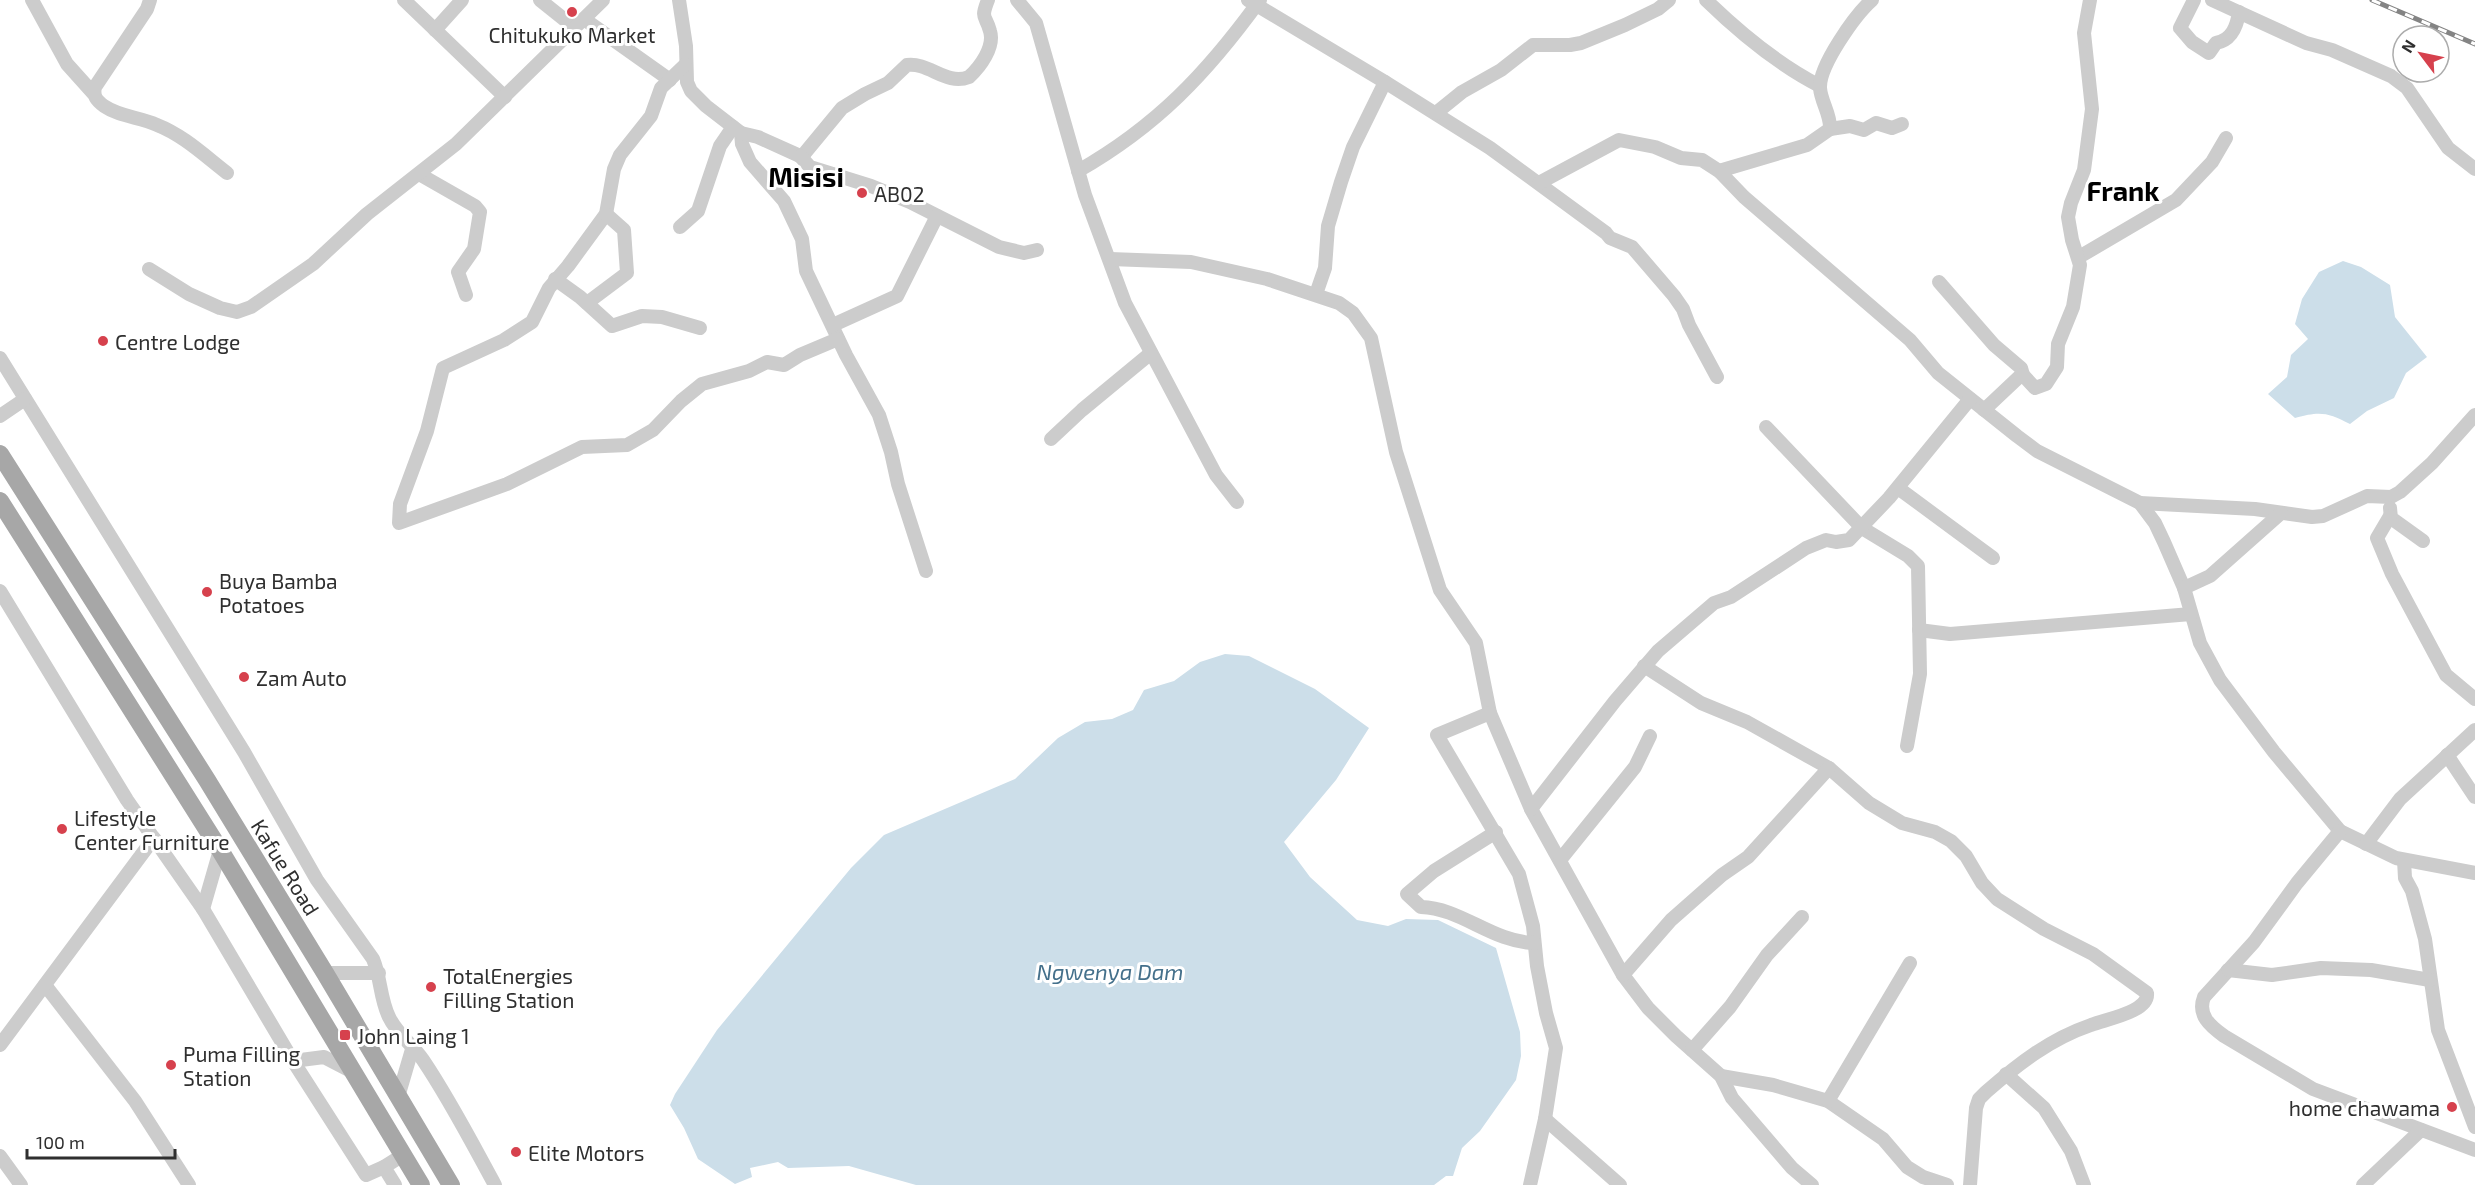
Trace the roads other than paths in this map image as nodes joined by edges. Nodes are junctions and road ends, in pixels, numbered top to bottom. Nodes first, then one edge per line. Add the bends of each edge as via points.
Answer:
1 (32, 0) edge
2 (150, 0) edge
3 (404, 0) edge
4 (462, 0) edge
5 (540, 0) edge
6 (603, 0) edge
7 (679, 0) edge
8 (988, 0) edge
9 (1669, 0) edge
10 (1706, 0) edge
11 (1872, 0) edge
12 (2090, 0) edge
13 (2194, 0) edge
14 (2212, 0) edge
15 (1022, 2) edge
16 (1255, 2) edge
17 (2240, 12) junction
18 (579, 24) junction
19 (435, 30) junction
20 (685, 65) junction
21 (670, 80) junction
22 (1385, 82) junction
23 (1820, 86) junction
24 (93, 93) junction
25 (505, 97) junction
26 (1436, 113) junction
27 (1902, 124) dead end
28 (1830, 129) junction
29 (737, 130) junction
30 (2226, 138) dead end
31 (800, 156) junction
32 (2475, 169) edge
33 (1078, 171) junction
34 (1719, 171) junction
35 (227, 173) dead end
36 (419, 174) junction
37 (1539, 183) junction
38 (606, 213) junction
39 (937, 216) junction
40 (680, 227) dead end
41 (1037, 250) dead end
42 (2079, 257) junction
43 (1110, 259) junction
44 (149, 269) dead end
45 (555, 279) junction
46 (1940, 282) dead end
47 (466, 294) dead end
48 (1316, 294) junction
49 (587, 303) junction
50 (700, 328) dead end
51 (836, 332) junction
52 (1151, 353) junction
53 (0, 358) edge
54 (2023, 375) junction
55 (1717, 377) dead end
56 (25, 399) junction
57 (1970, 399) junction
58 (1984, 410) junction
59 (2475, 415) edge
60 (0, 416) edge
61 (1766, 427) dead end
62 (1051, 439) dead end
63 (0, 454) edge
64 (1898, 488) junction
65 (2391, 496) junction
66 (0, 501) edge
67 (1237, 502) dead end
68 (2140, 503) junction
69 (2281, 513) junction
70 (2390, 516) junction
71 (1862, 528) junction
72 (2423, 541) dead end
73 (1993, 558) dead end
74 (926, 572) dead end
75 (2184, 588) junction
76 (0, 591) edge
77 (2191, 614) junction
78 (1919, 630) junction
79 (1644, 666) junction
80 (2475, 699) edge
81 (1490, 713) junction
82 (2475, 730) edge
83 (1650, 736) dead end
84 (1907, 746) dead end
85 (2447, 755) junction
86 (1829, 768) junction
87 (2475, 796) edge
88 (1531, 809) junction
89 (2340, 831) junction
90 (1496, 832) junction
91 (154, 838) junction
92 (2366, 844) junction
93 (220, 850) junction
94 (1560, 860) junction
95 (2404, 860) junction
96 (2475, 873) edge
97 (203, 909) junction
98 (1802, 917) dead end
99 (1534, 943) junction
100 (1910, 963) dead end
101 (2228, 970) junction
102 (325, 973) junction
103 (379, 973) junction
104 (1623, 975) junction
105 (2430, 980) junction
106 (45, 985) junction
107 (0, 1045) edge
108 (413, 1046) junction
109 (1692, 1050) junction
110 (293, 1061) junction
111 (355, 1074) junction
112 (2006, 1074) junction
113 (1721, 1076) junction
114 (398, 1097) junction
115 (1828, 1101) junction
116 (1545, 1119) junction
117 (2475, 1127) edge
118 (2421, 1130) junction
119 (2475, 1150) edge
120 (403, 1155) junction
121 (0, 1156) edge
122 (384, 1167) junction
123 (21, 1185) edge
124 (189, 1185) edge
125 (394, 1185) edge
126 (421, 1185) edge
127 (451, 1185) edge
128 (495, 1185) edge
129 (1530, 1185) edge
130 (1620, 1185) edge
131 (1812, 1185) edge
132 (1947, 1185) edge
133 (1971, 1185) edge
134 (2084, 1185) edge
135 (2363, 1185) edge

1 - 24 street via 67,64
2 - 24 street
3 - 19 street
4 - 19 street
5 - 18 street
6 - 18 street
7 - 20 street
8 - 31 street via 984,20 990,42 969,77 955,79 907,65 888,84 842,108
9 - 26 street via 1658,9 1581,43 1533,45
10 - 23 street via 1736,29 1790,70
11 - 23 street via 1832,53
12 - 42 street via 2084,33 2092,110 2084,170 2068,217
13 - 17 street via 2180,28 2208,53 2232,35
14 - 17 street
15 - 33 street via 1036,23
16 - 22 street
16 - 33 street via 1213,63 1183,94 1113,150
17 - 32 street via 2391,76 2407,88 2448,148
18 - 21 street
18 - 25 street
19 - 25 street
20 - 21 street
20 - 29 street via 691,92
21 - 38 street via 657,95 651,116 620,155
22 - 26 street
22 - 48 street via 1353,147 1341,182 1328,226 1325,268
23 - 28 street
24 - 35 street via 105,107 121,115 156,124 175,134
25 - 36 street
26 - 37 street
27 - 28 street via 1892,128 1876,123 1864,130 1850,126
28 - 34 street via 1807,146
29 - 31 street
29 - 40 street via 720,146 698,211
29 - 51 street via 750,162 784,201 802,239 806,271
30 - 42 street via 2212,162 2176,200
31 - 39 street via 810,167 859,181
33 - 43 street
34 - 37 street via 1702,160 1619,140
34 - 57 street via 1910,340 1938,373
36 - 44 street via 306,269 237,312 203,301
36 - 47 street via 480,212 474,249 458,272
37 - 55 street via 1610,238 1632,247 1683,309
38 - 45 street
38 - 49 street via 624,230 627,273
39 - 41 street via 1012,252
39 - 51 street via 897,296
42 - 54 street via 2073,307 2058,344 2056,368 2046,384 2035,388
43 - 48 street via 1191,262
43 - 52 street via 1125,303
45 - 49 street
45 - 51 street via 532,322 521,331 443,368 427,431 400,504 399,523 507,484 582,447 627,445 653,430 702,384 767,362 784,365
46 - 54 street via 1994,345 2021,368
48 - 81 street via 1353,313 1371,338 1403,473 1440,590 1476,643
49 - 50 street via 615,327 642,316 662,317
51 - 74 street via 879,415
52 - 62 street
52 - 67 street via 1216,475
53 - 56 street
54 - 58 street
56 - 60 street
56 - 103 street via 238,743 317,880
57 - 58 street
57 - 64 street
58 - 68 street via 2037,452
59 - 65 street via 2432,463
61 - 71 street
63 - 102 main road, Kafue Road
64 - 71 street
64 - 73 street
65 - 69 street via 2367,496 2323,516
65 - 70 street
66 - 93 main road
68 - 69 street
68 - 75 street via 2155,523
69 - 75 street via 2210,576
70 - 72 street
70 - 80 street via 2377,535 2392,574 2446,675
71 - 78 street via 1918,566
71 - 79 street via 1849,540 1826,540 1806,549 1731,597 1714,603
75 - 77 street
76 - 91 street
77 - 78 street via 1950,634
77 - 89 street via 2200,643 2220,680
78 - 84 street via 1920,674
79 - 86 street via 1701,703 1747,722
79 - 88 street
81 - 88 street
81 - 90 street via 1437,735
82 - 85 street
83 - 94 street via 1635,767
85 - 87 street
85 - 92 street via 2400,799
86 - 104 street via 1748,858 1671,920
86 - 112 street via 1869,803 1902,823 1951,840 1997,899 2094,954 2147,993 2144,1004 2134,1011 2064,1034
88 - 94 street
89 - 92 street
89 - 101 street
90 - 99 street via 1519,874
90 - 99 street via 1434,871 1407,894 1421,907 1438,908 1498,937
91 - 97 street
91 - 106 street
92 - 95 street
93 - 97 street
93 - 111 main road
94 - 104 street
95 - 96 street
95 - 105 street via 2405,878 2425,939
97 - 110 street
98 - 109 street
99 - 116 street via 1556,1047
100 - 115 street
101 - 105 street via 2272,975 2321,968 2372,970
101 - 118 street via 2201,1005 2213,1029 2313,1089
102 - 103 street
102 - 114 main road, Kafue Road
103 - 108 street via 388,1016
104 - 109 street via 1648,1008
105 - 117 street via 2438,1030
106 - 107 street
106 - 124 street via 135,1101
108 - 114 street
108 - 128 street
109 - 113 street
110 - 111 street via 324,1057
110 - 122 street via 366,1175
111 - 120 main road
112 - 133 street via 1979,1099
112 - 134 street via 2044,1108 2071,1151
113 - 115 street via 1773,1085
113 - 131 street via 1739,1106 1792,1168
114 - 127 main road, Kafue Road
115 - 132 street via 1883,1139 1907,1167
116 - 129 street
116 - 130 street
118 - 119 street
118 - 135 street
120 - 122 street
120 - 126 main road
121 - 123 street
122 - 125 street

